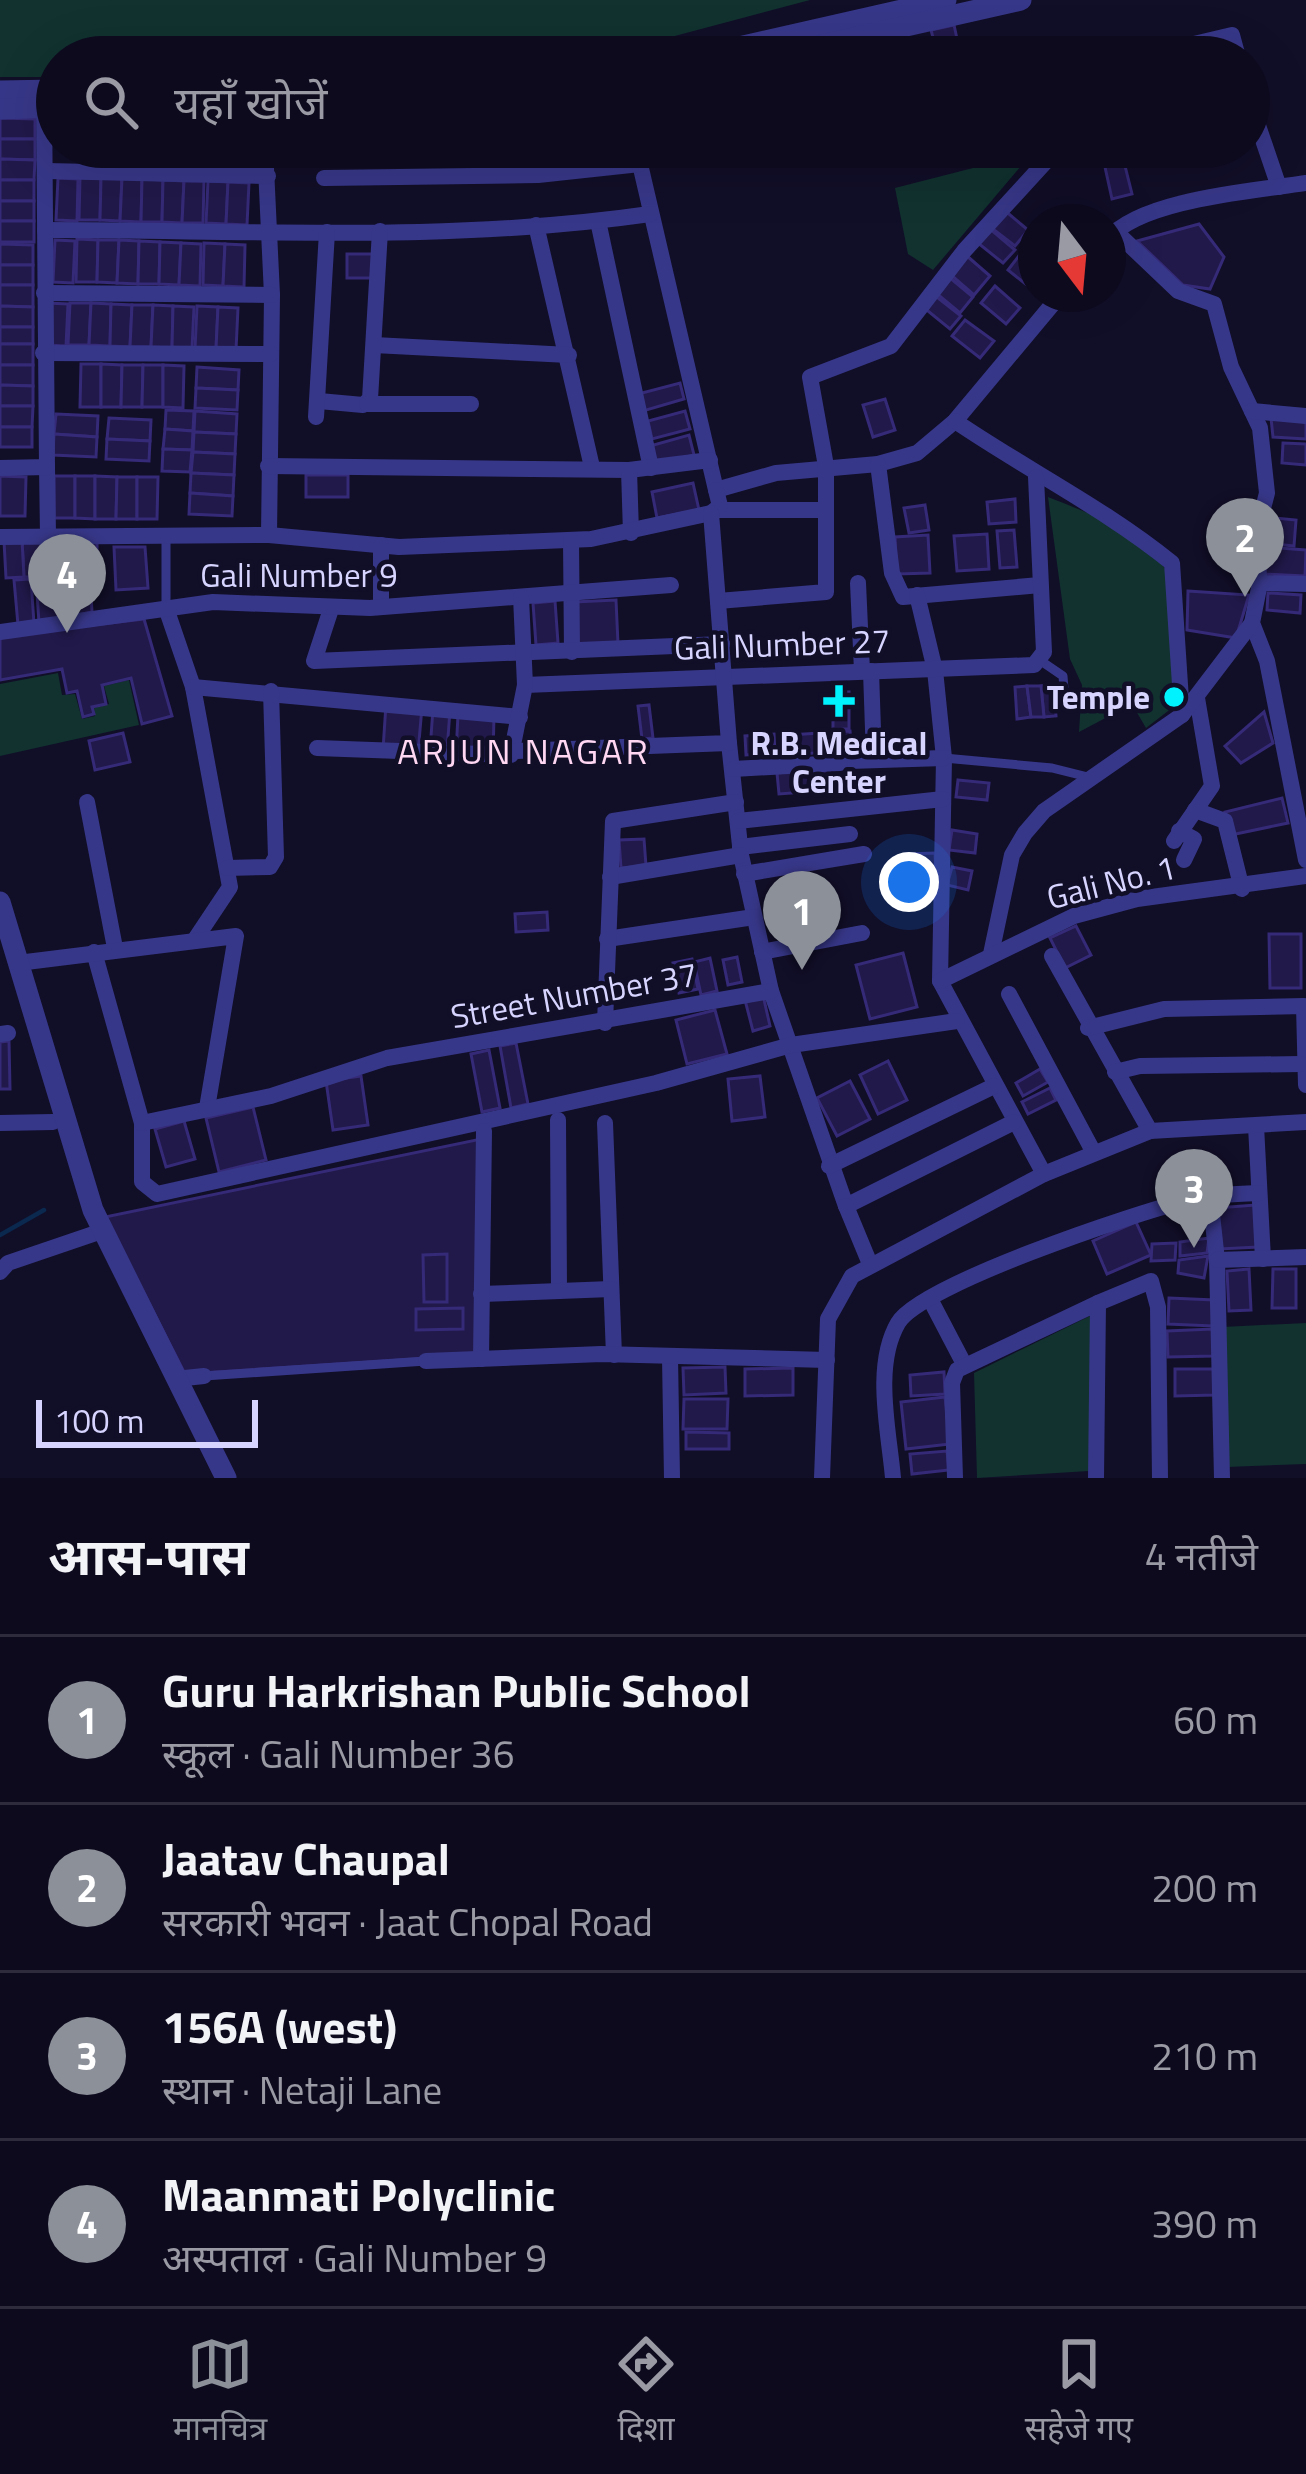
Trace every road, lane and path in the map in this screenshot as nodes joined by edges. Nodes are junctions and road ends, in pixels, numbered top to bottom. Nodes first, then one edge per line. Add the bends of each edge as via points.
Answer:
1 (946, 0) edge
2 (1021, 0) edge
3 (894, 20) junction
4 (808, 36) edge
5 (840, 36) edge
6 (898, 36) edge
7 (0, 91) edge
8 (36, 97) edge
9 (36, 102) edge
10 (0, 109) edge
11 (1270, 161) edge
12 (47, 168) edge
13 (267, 168) edge
14 (575, 168) edge
15 (640, 168) edge
16 (1040, 168) edge
17 (47, 171) junction
18 (268, 176) junction
19 (324, 178) dead end
20 (1306, 183) edge
21 (1279, 187) junction
22 (650, 214) junction
23 (598, 221) junction
24 (536, 225) junction
25 (1126, 228) edge
26 (45, 230) junction
27 (271, 230) junction
28 (380, 231) junction
29 (327, 232) junction
30 (1126, 248) edge
31 (44, 292) junction
32 (272, 295) junction
33 (1046, 312) edge
34 (374, 345) junction
35 (43, 352) junction
36 (271, 354) junction
37 (569, 355) junction
38 (367, 404) junction
39 (472, 404) dead end
40 (1252, 411) junction
41 (1306, 416) edge
42 (955, 421) junction
43 (710, 460) junction
44 (878, 464) junction
45 (268, 466) junction
46 (592, 466) junction
47 (826, 466) junction
48 (0, 467) edge
49 (47, 467) junction
50 (651, 468) junction
51 (629, 470) junction
52 (1036, 476) junction
53 (716, 490) junction
54 (824, 510) junction
55 (715, 512) junction
56 (631, 533) junction
57 (166, 534) junction
58 (48, 535) junction
59 (269, 535) junction
60 (0, 537) edge
61 (572, 540) junction
62 (381, 545) junction
63 (858, 583) dead end
64 (1260, 583) junction
65 (1306, 584) edge
66 (671, 585) dead end
67 (1040, 585) junction
68 (569, 594) junction
69 (916, 596) junction
70 (521, 597) junction
71 (718, 601) junction
72 (381, 607) junction
73 (166, 608) junction
74 (331, 609) junction
75 (1252, 623) junction
76 (0, 632) edge
77 (722, 644) junction
78 (572, 652) junction
79 (523, 655) junction
80 (1041, 661) junction
81 (934, 670) junction
82 (866, 671) junction
83 (724, 675) junction
84 (525, 685) junction
85 (193, 687) junction
86 (271, 691) junction
87 (1197, 698) junction
88 (1065, 702) dead end
89 (1182, 715) junction
90 (520, 717) junction
91 (729, 743) junction
92 (317, 748) dead end
93 (516, 751) junction
94 (944, 758) junction
95 (874, 759) junction
96 (733, 769) junction
97 (1092, 778) junction
98 (944, 799) junction
99 (87, 802) dead end
100 (1195, 810) junction
101 (737, 812) junction
102 (850, 834) dead end
103 (864, 854) dead end
104 (742, 858) junction
105 (1184, 860) dead end
106 (1306, 860) edge
107 (227, 868) junction
108 (1306, 876) edge
109 (610, 877) junction
110 (1242, 889) junction
111 (0, 902) edge
112 (754, 917) junction
113 (862, 933) dead end
114 (0, 939) edge
115 (607, 939) junction
116 (194, 941) junction
117 (115, 948) junction
118 (94, 952) junction
119 (762, 952) junction
120 (991, 954) junction
121 (1052, 956) dead end
122 (9, 964) edge
123 (940, 981) junction
124 (771, 991) junction
125 (1009, 994) dead end
126 (957, 1022) junction
127 (605, 1023) junction
128 (1088, 1028) junction
129 (791, 1045) junction
130 (1301, 1064) junction
131 (1115, 1072) junction
132 (1306, 1085) edge
133 (994, 1086) junction
134 (207, 1108) junction
135 (558, 1120) dead end
136 (1014, 1121) junction
137 (53, 1122) junction
138 (1306, 1122) edge
139 (0, 1123) edge
140 (142, 1123) junction
141 (604, 1123) dead end
142 (1256, 1126) junction
143 (484, 1131) dead end
144 (1150, 1131) junction
145 (1094, 1153) junction
146 (829, 1166) junction
147 (1044, 1174) junction
148 (1258, 1193) junction
149 (1210, 1196) junction
150 (846, 1206) junction
151 (96, 1234) junction
152 (1306, 1257) edge
153 (1263, 1258) junction
154 (1217, 1260) junction
155 (870, 1264) junction
156 (0, 1272) edge
157 (611, 1289) junction
158 (560, 1292) junction
159 (481, 1294) junction
160 (930, 1299) junction
161 (1098, 1303) junction
162 (614, 1355) junction
163 (670, 1357) junction
164 (481, 1359) junction
165 (827, 1360) junction
166 (427, 1361) joint
167 (964, 1364) junction
168 (204, 1376) joint
169 (175, 1378) junction
170 (213, 1478) edge
171 (226, 1478) edge
172 (672, 1478) edge
173 (823, 1478) edge
174 (892, 1478) edge
175 (955, 1478) edge
176 (1096, 1478) edge
177 (1160, 1478) edge
178 (1222, 1478) edge

1 - 3 street
2 - 3 street
3 - 4 street
3 - 5 street
3 - 6 street
7 - 8 street
9 - 10 street
11 - 21 street
12 - 17 street
13 - 18 street
14 - 19 street
15 - 22 street
16 - 47 street via 890,346 810,377
17 - 18 street
17 - 26 street
18 - 27 street
20 - 21 street
21 - 25 street via 1170,208
22 - 23 street
22 - 43 street
23 - 24 street
23 - 50 street
24 - 28 street
24 - 37 street
26 - 27 street
26 - 31 street
27 - 29 street
27 - 32 street
28 - 29 street
28 - 34 street
29 - 38 street via 317,409
30 - 40 street via 1178,291 1214,304
31 - 32 street
31 - 35 street
32 - 36 street
33 - 42 street
34 - 37 street
34 - 38 street
35 - 36 street
35 - 49 street
36 - 45 street
37 - 46 street
38 - 39 street
40 - 41 street
40 - 64 street via 1267,493 1254,543
42 - 44 street via 917,453
42 - 52 street
43 - 50 street
43 - 53 street
44 - 47 street
44 - 69 street via 892,572 903,597
45 - 46 street
45 - 59 street
46 - 51 street
47 - 53 street
47 - 54 street
48 - 49 street
49 - 58 street
50 - 51 street
51 - 56 street
52 - 67 street
52 - 89 street via 1113,515 1172,563
53 - 55 street
54 - 55 street
54 - 71 street via 826,592
55 - 56 street
55 - 71 street
56 - 61 street
57 - 58 street
57 - 59 street
57 - 73 lane
58 - 60 street
59 - 62 street
61 - 62 street
61 - 68 street
62 - 72 street
63 - 82 street
64 - 65 street
64 - 75 street
66 - 68 street, Gali Number 9
67 - 69 street
67 - 80 street
68 - 70 street, Gali Number 9
68 - 78 street
69 - 81 street
70 - 72 street, Gali Number 9
70 - 79 street
71 - 77 street
72 - 74 street, Gali Number 9
73 - 74 street, Gali Number 9 via 246,600
73 - 76 street, Gali Number 9
73 - 85 street
74 - 79 street via 314,662
75 - 87 street
75 - 106 street
77 - 78 street
77 - 83 street
78 - 79 street
79 - 84 street
80 - 81 street, Gali Number 27
80 - 88 lane via 1063,676
81 - 82 street, Gali Number 27
81 - 94 street
82 - 83 street, Gali Number 27
82 - 95 street
83 - 84 street, Gali Number 27
83 - 91 street
84 - 90 street
85 - 86 street
85 - 107 street
86 - 90 street
86 - 107 street via 276,857 270,867
87 - 89 street
87 - 100 street via 1211,786
89 - 97 street
90 - 93 street
91 - 93 street
91 - 96 street
92 - 93 street via 501,758
94 - 95 street
94 - 97 lane
94 - 98 street
95 - 96 street
96 - 101 street
97 - 120 street via 1044,811 1018,844
98 - 101 street
98 - 123 street
99 - 117 street
100 - 105 street via 1176,836 1194,839
100 - 110 street via 1225,820
101 - 104 street
101 - 109 street via 613,821
102 - 104 street
103 - 104 street
104 - 109 street
104 - 112 street
107 - 116 street via 230,887
108 - 110 street, Gali No. 1
109 - 115 street
110 - 120 street, Gali No. 1 via 1137,899 1074,916
111 - 122 street
112 - 115 street
112 - 119 street
113 - 119 street
114 - 122 street
115 - 127 street
116 - 117 street
116 - 134 street via 236,936
117 - 118 street
118 - 122 street
118 - 140 street
119 - 124 street
120 - 123 street, Gali No. 1
121 - 128 street
122 - 137 street
122 - 151 street
123 - 126 street
124 - 127 street, Street Number 37
124 - 129 street
125 - 145 street
126 - 129 street
126 - 133 street
127 - 134 street, Street Number 37 via 387,1058
128 - 130 street via 1164,1010 1304,1006
128 - 131 street
129 - 140 street via 656,1084 157,1194 142,1182
129 - 146 street
130 - 131 street
130 - 132 street
131 - 144 street
133 - 136 street
133 - 146 street
134 - 140 street, Street Number 37
135 - 158 street
136 - 147 street
136 - 150 street
137 - 139 street
137 - 151 street
138 - 142 street
141 - 157 street
142 - 144 street
142 - 148 street
143 - 159 street
144 - 145 street
145 - 147 street
146 - 150 street
147 - 155 street
148 - 149 street
148 - 153 street
149 - 154 street
149 - 160 street via 1060,1240
150 - 155 street
151 - 156 street
151 - 169 street
151 - 170 street
152 - 153 street
153 - 154 street
154 - 178 street
155 - 165 street via 837,1297
157 - 158 street
157 - 162 street
158 - 159 street
159 - 164 street
160 - 167 street
160 - 174 street via 909,1308 888,1345
161 - 167 street
161 - 176 street
161 - 177 street via 1151,1281
162 - 163 street
162 - 164 street
163 - 165 street
163 - 172 street
164 - 166 street
165 - 173 street
166 - 168 lane
167 - 175 street via 952,1384
168 - 169 street
169 - 171 street

